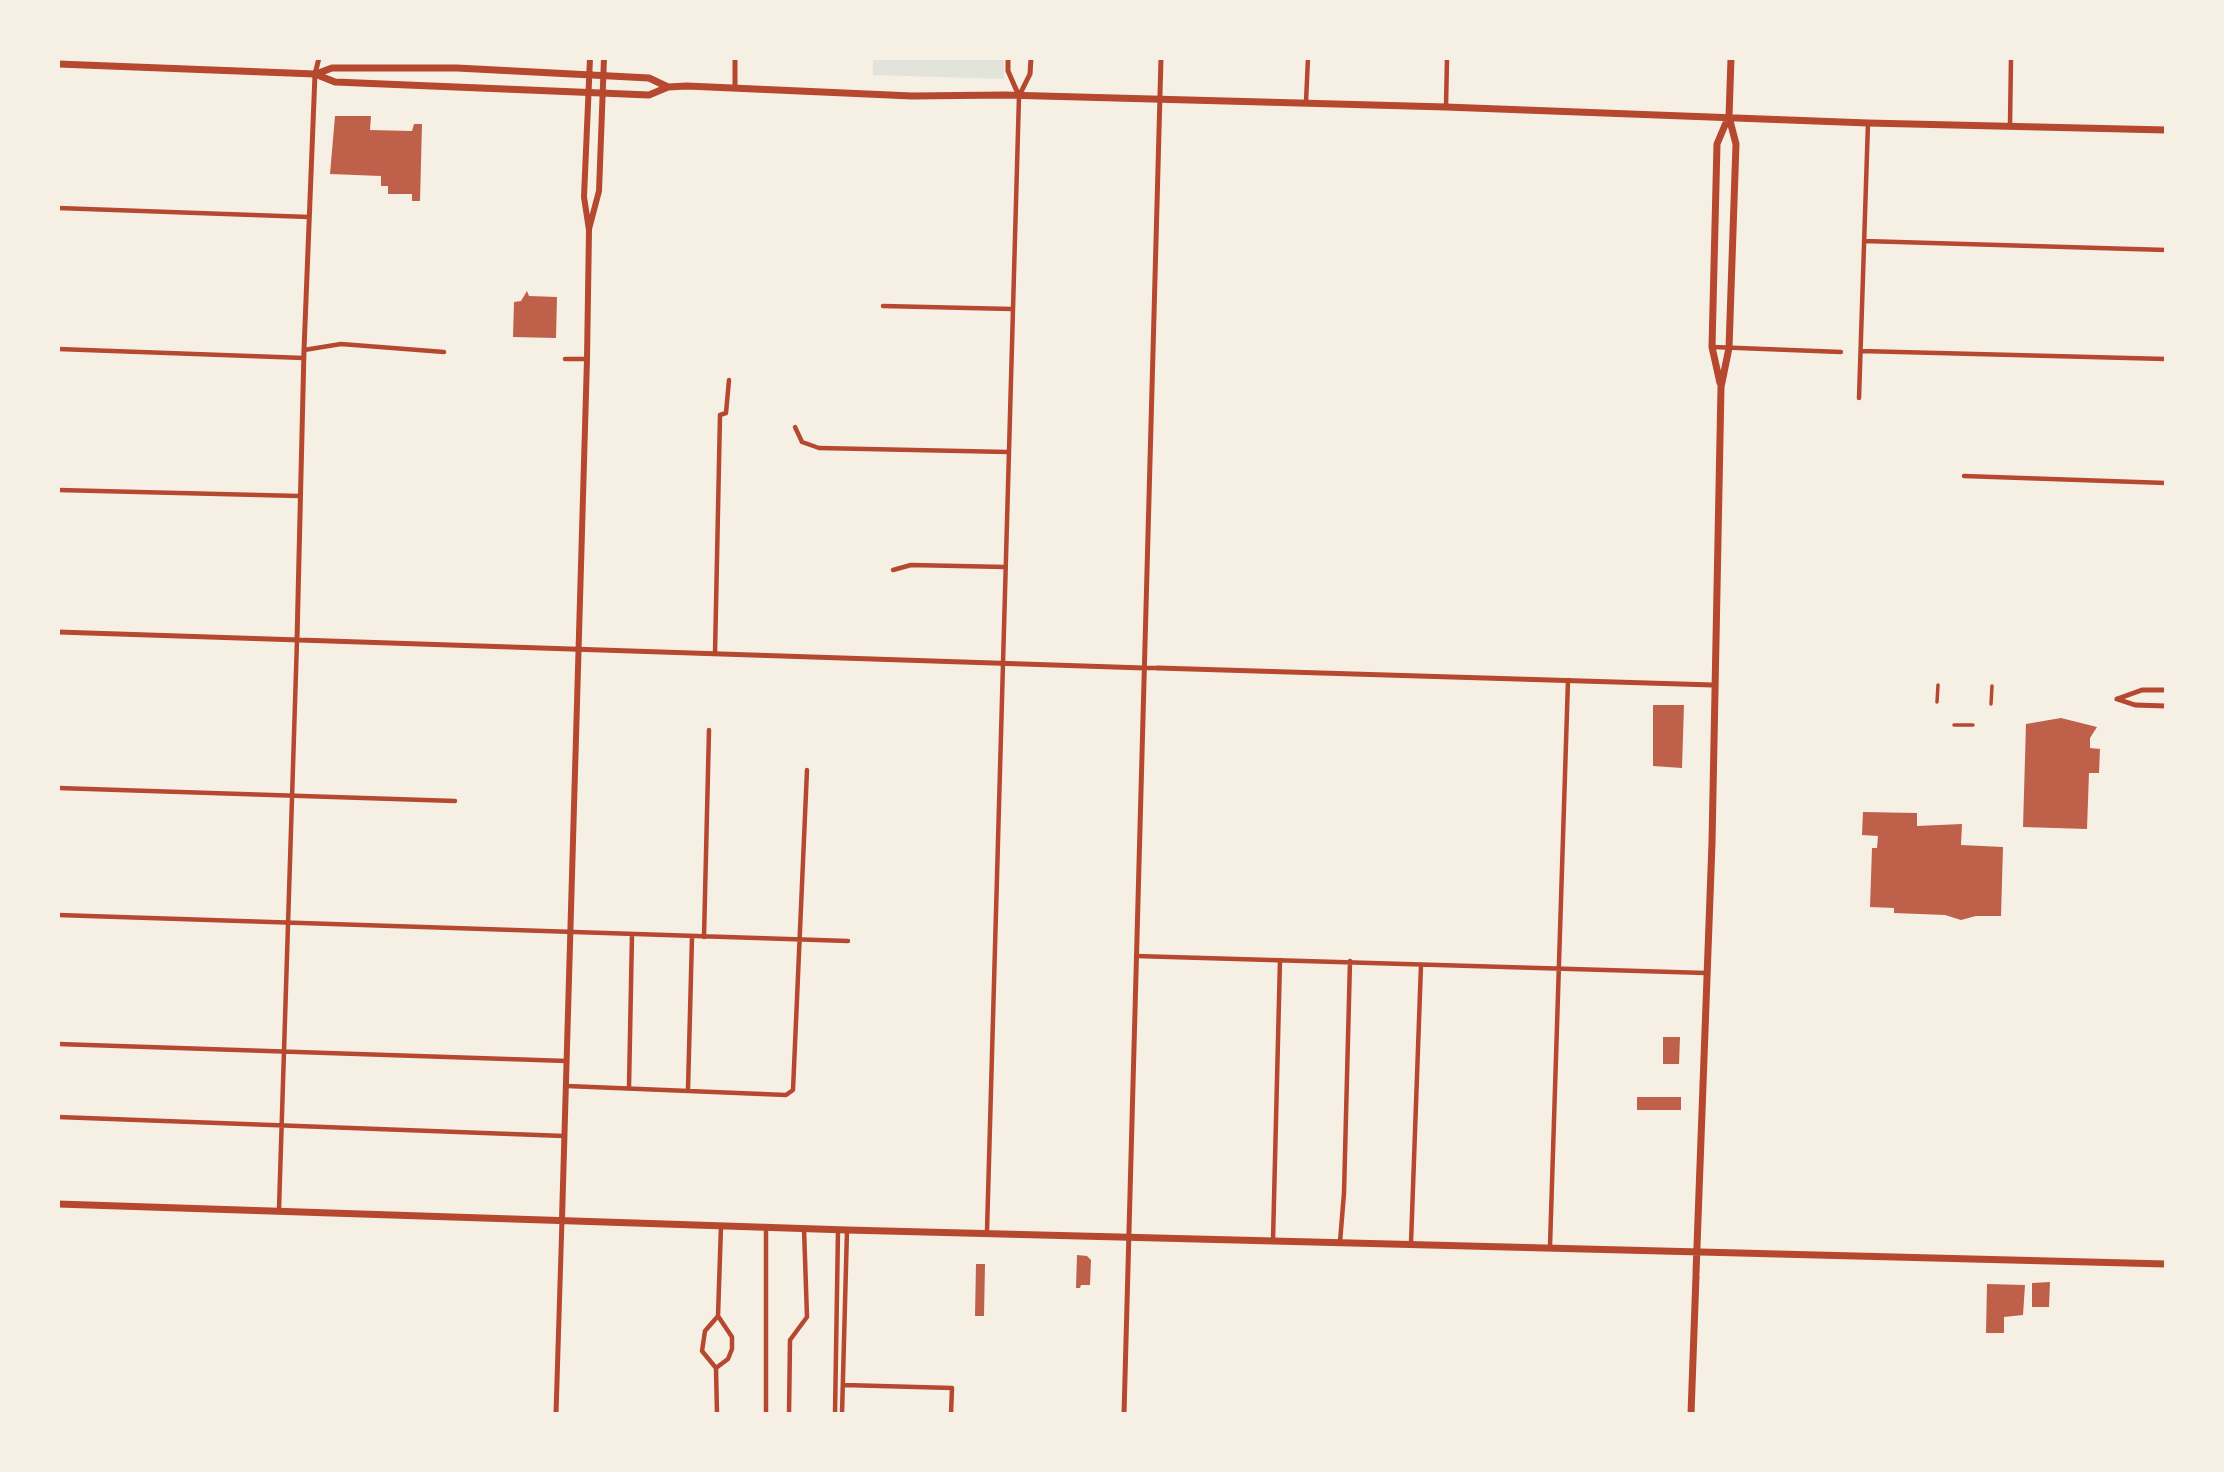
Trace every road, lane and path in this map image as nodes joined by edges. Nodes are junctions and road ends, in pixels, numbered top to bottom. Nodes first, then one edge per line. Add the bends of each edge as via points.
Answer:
1 (319, 58) edge
2 (590, 58) edge
3 (604, 58) edge
4 (735, 58) edge
5 (1008, 58) edge
6 (1031, 58) edge
7 (1161, 58) edge
8 (1308, 58) edge
9 (1447, 58) edge
10 (1731, 58) edge
11 (2011, 58) edge
12 (58, 64) edge
13 (315, 74) junction
14 (589, 75) junction
15 (604, 76) junction
16 (735, 87) junction
17 (668, 88) junction
18 (588, 93) junction
19 (603, 94) junction
20 (1019, 96) junction
21 (1160, 101) junction
22 (1306, 105) junction
23 (1446, 107) junction
24 (1729, 117) junction
25 (1868, 123) junction
26 (2010, 125) junction
27 (2166, 130) edge
28 (58, 208) edge
29 (309, 217) junction
30 (589, 230) junction
31 (1864, 241) junction
32 (2166, 250) edge
33 (883, 306) dead end
34 (1012, 309) junction
35 (1712, 347) junction
36 (1729, 348) junction
37 (58, 349) edge
38 (304, 350) junction
39 (1861, 351) junction
40 (444, 352) dead end
41 (1841, 352) dead end
42 (304, 358) junction
43 (565, 359) dead end
44 (587, 359) junction
45 (2166, 359) edge
46 (729, 380) dead end
47 (1721, 387) junction
48 (1859, 398) dead end
49 (795, 427) dead end
50 (1008, 452) junction
51 (1964, 476) dead end
52 (2166, 483) edge
53 (58, 490) edge
54 (299, 496) junction
55 (1005, 567) junction
56 (893, 570) dead end
57 (58, 632) edge
58 (297, 639) junction
59 (578, 649) junction
60 (715, 655) junction
61 (1003, 662) junction
62 (1144, 668) junction
63 (1158, 668) joint
64 (1569, 680) junction
65 (1713, 685) junction
66 (1938, 685) dead end
67 (1992, 686) dead end
68 (2166, 690) edge
69 (1937, 702) dead end
70 (1991, 704) dead end
71 (2166, 706) edge
72 (1954, 725) dead end
73 (1973, 725) dead end
74 (709, 730) dead end
75 (807, 770) dead end
76 (58, 788) edge
77 (291, 796) junction
78 (455, 801) dead end
79 (58, 915) edge
80 (287, 925) junction
81 (571, 933) junction
82 (632, 934) junction
83 (692, 937) junction
84 (704, 937) junction
85 (800, 938) junction
86 (848, 941) dead end
87 (1135, 956) junction
88 (1280, 960) junction
89 (1350, 961) junction
90 (1421, 965) junction
91 (1560, 968) junction
92 (1706, 973) junction
93 (58, 1044) edge
94 (285, 1051) junction
95 (567, 1061) junction
96 (567, 1086) junction
97 (629, 1087) junction
98 (688, 1089) junction
99 (58, 1117) edge
100 (282, 1124) junction
101 (565, 1136) junction
102 (58, 1204) edge
103 (279, 1209) junction
104 (562, 1219) junction
105 (721, 1223) junction
106 (766, 1226) junction
107 (804, 1228) junction
108 (843, 1229) junction
109 (987, 1231) junction
110 (1128, 1236) junction
111 (1273, 1240) junction
112 (1340, 1242) junction
113 (1411, 1243) junction
114 (1550, 1246) junction
115 (1697, 1251) junction
116 (2166, 1264) edge
117 (718, 1316) junction
118 (716, 1368) junction
119 (844, 1385) junction
120 (556, 1414) edge
121 (717, 1414) edge
122 (766, 1414) edge
123 (789, 1414) edge
124 (835, 1414) edge
125 (842, 1414) edge
126 (951, 1414) edge
127 (1124, 1414) edge
128 (1691, 1414) edge

1 - 13 street
2 - 14 main road
3 - 15 main road
4 - 16 street
5 - 20 street via 1008,71
6 - 20 street via 1030,74
7 - 21 street
8 - 22 street
9 - 23 street
10 - 24 main road
11 - 26 street
12 - 13 main road
13 - 14 main road via 335,68 457,68
13 - 18 main road via 335,82
13 - 29 street
14 - 15 main road
14 - 18 main road
15 - 17 main road via 649,78
15 - 19 main road
16 - 17 main road
16 - 20 main road
17 - 19 main road via 649,95
18 - 19 main road
18 - 30 main road via 584,197
19 - 30 main road via 599,191
20 - 21 main road
20 - 34 street
21 - 22 main road
21 - 62 street
22 - 23 main road
23 - 24 main road
24 - 25 main road
24 - 35 main road via 1717,144
24 - 36 main road via 1736,144
25 - 26 main road
25 - 31 street
26 - 27 main road
28 - 29 street
29 - 38 street
30 - 44 main road
31 - 32 street
31 - 39 street
33 - 34 street
34 - 50 street
35 - 36 street
35 - 47 main road
36 - 41 street
36 - 47 main road
37 - 42 street
38 - 40 street via 341,344
38 - 42 street
39 - 45 street
39 - 48 street
42 - 54 street
43 - 44 street
44 - 59 main road
46 - 60 street via 726,413 720,415
47 - 65 main road
49 - 50 street via 802,442 819,448
50 - 55 street
51 - 52 street
53 - 54 street
54 - 58 street
55 - 56 street via 911,565
55 - 61 street
57 - 58 street
58 - 59 street
58 - 77 street
59 - 60 street
59 - 81 main road
60 - 61 street
61 - 62 street
61 - 109 street
62 - 63 street
62 - 87 street
63 - 64 street
64 - 65 street
64 - 91 street
65 - 92 main road
66 - 69 street
67 - 70 street
68 - 71 street via 2141,690 2117,699
72 - 73 street
74 - 84 street
75 - 85 street
76 - 77 street
77 - 78 street
77 - 80 street
79 - 80 street
80 - 81 street
80 - 94 street
81 - 82 street
81 - 95 main road
82 - 83 street
82 - 97 street
83 - 84 street
83 - 98 street
84 - 85 street
85 - 86 street
85 - 98 street via 793,1090 786,1095
87 - 88 street
87 - 110 street
88 - 89 street
88 - 111 street
89 - 90 street
89 - 112 street
90 - 91 street
90 - 113 street
91 - 92 street
91 - 114 street
92 - 115 main road
93 - 94 street
94 - 95 street
94 - 100 street
95 - 96 main road
96 - 97 street
96 - 101 main road
97 - 98 street
99 - 100 street
100 - 101 street
100 - 103 street
101 - 104 main road
102 - 103 main road
103 - 104 main road
104 - 105 main road
104 - 120 street
105 - 106 main road
105 - 117 street
106 - 107 main road
106 - 122 street
107 - 108 main road
107 - 123 street via 807,1317 790,1340
108 - 109 main road
108 - 119 street
108 - 124 street
109 - 110 main road
110 - 111 main road
110 - 127 street
111 - 112 main road
112 - 113 main road
113 - 114 main road
114 - 115 main road
115 - 116 main road
115 - 128 main road
117 - 118 street via 705,1331 702,1352
117 - 118 street via 732,1337 732,1349
118 - 121 street
119 - 125 street
119 - 126 street via 952,1388

